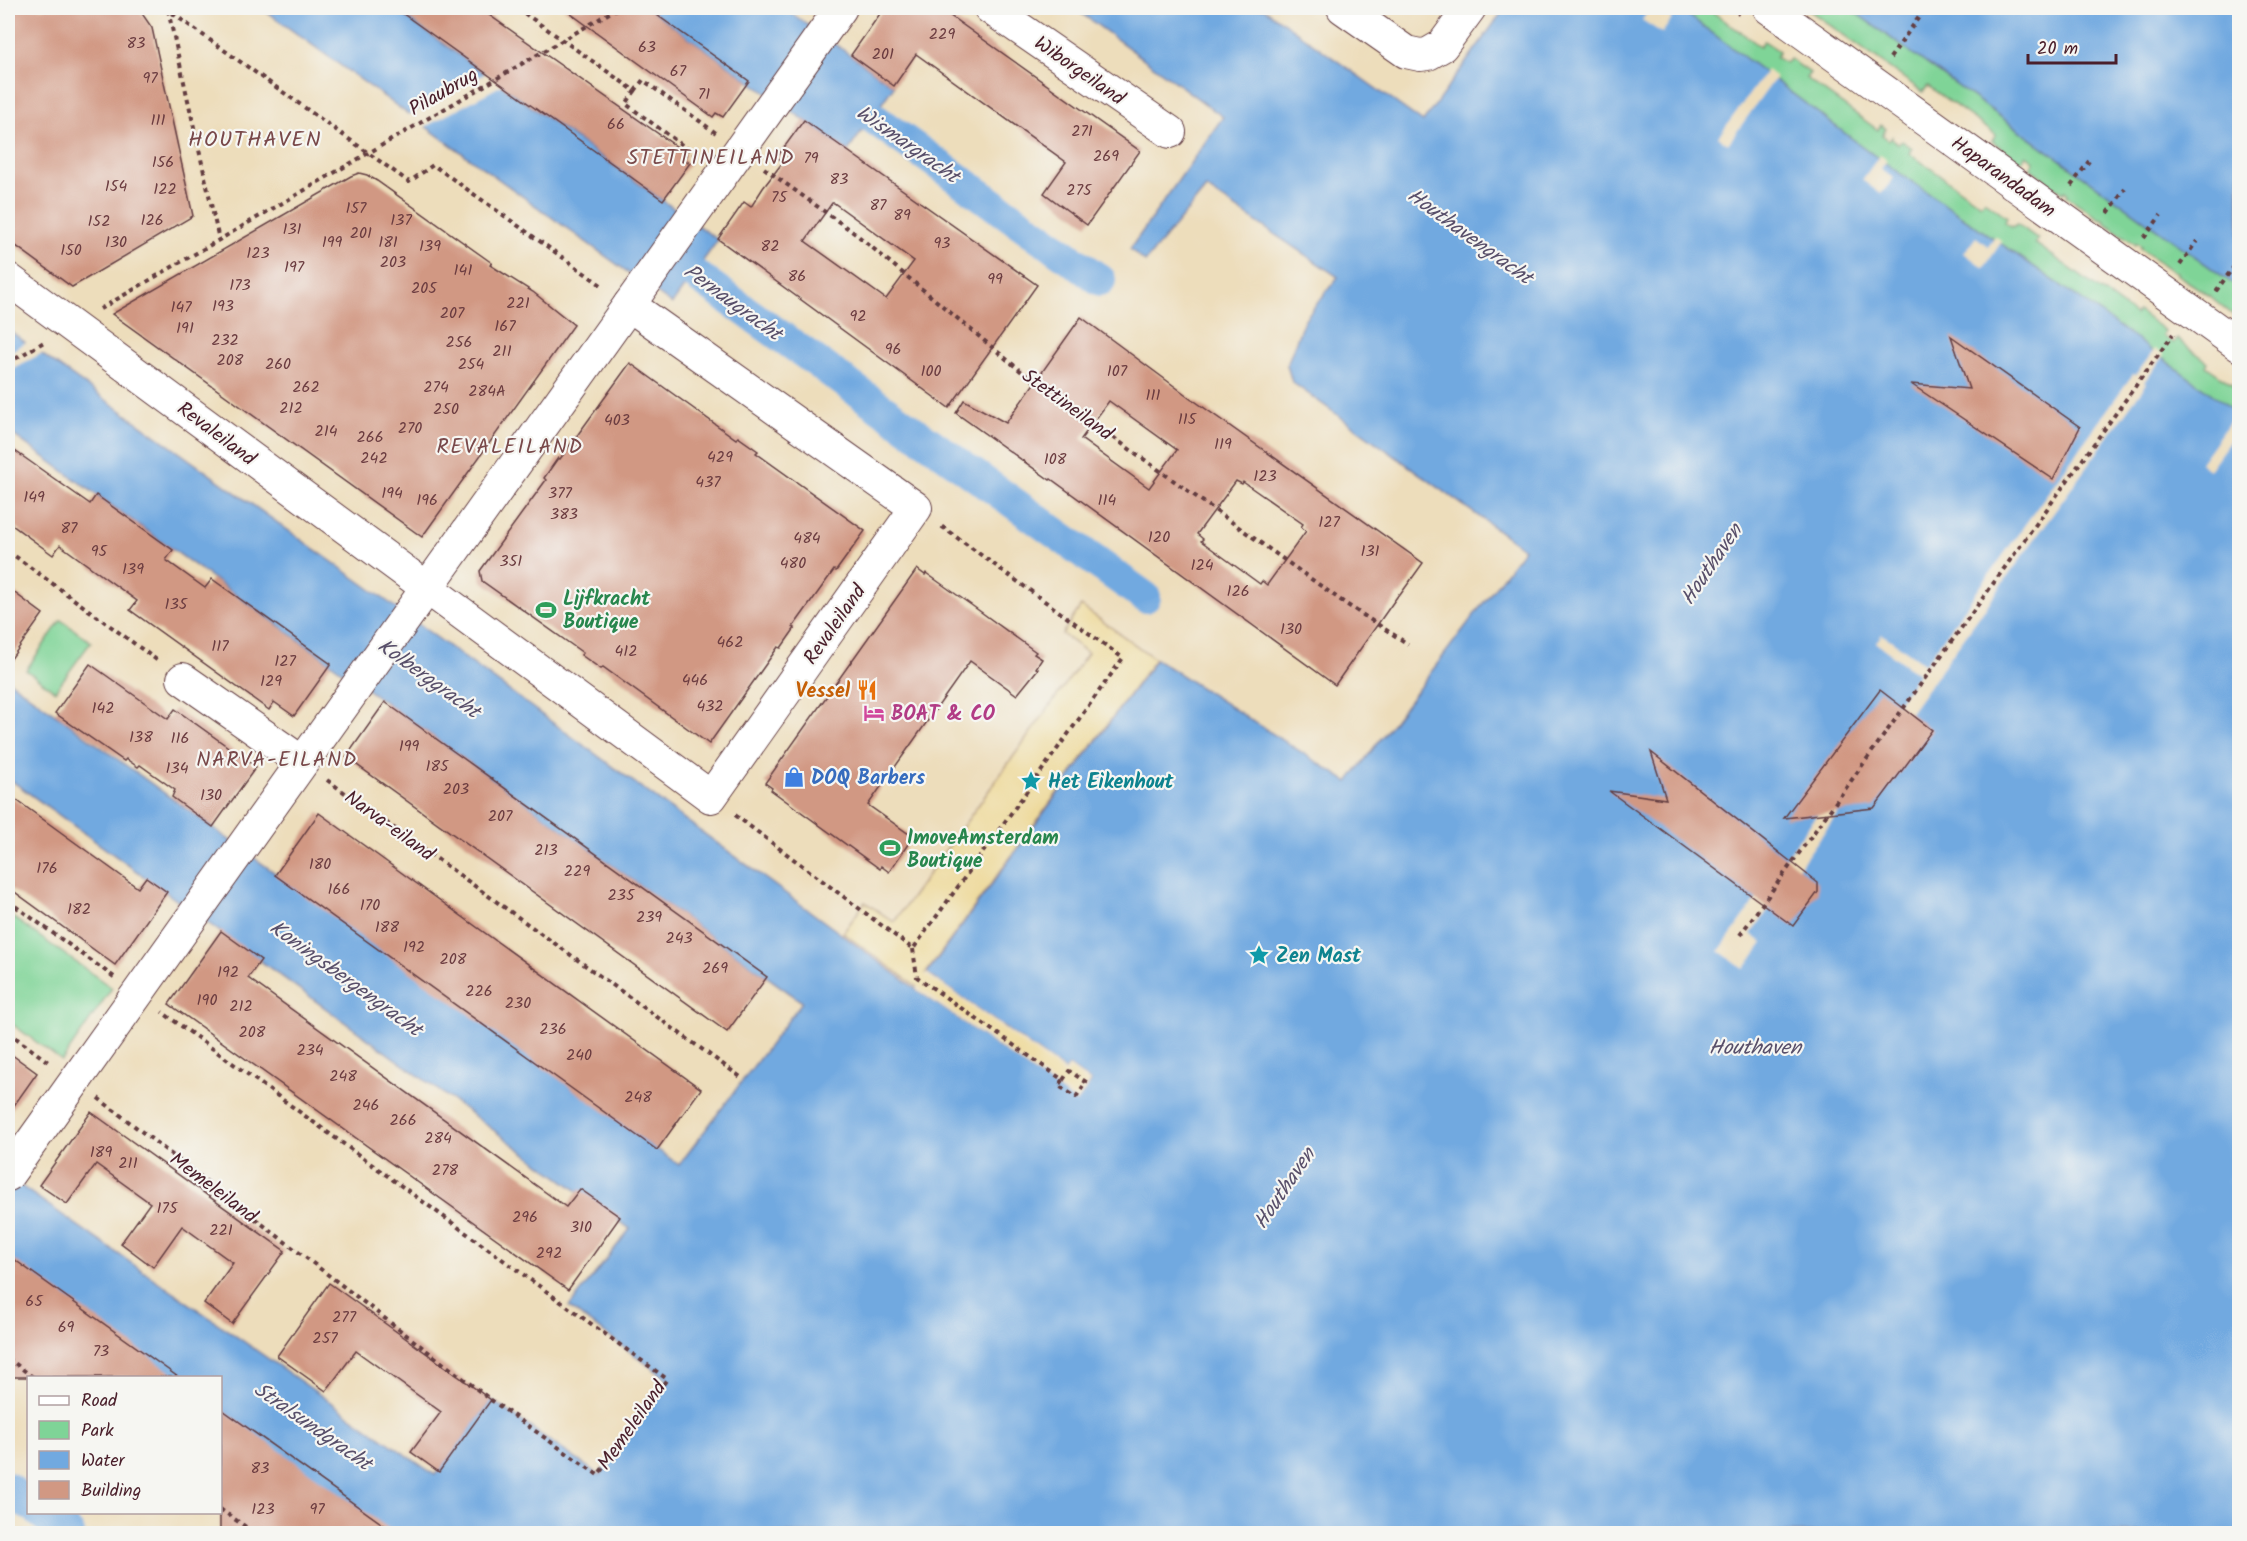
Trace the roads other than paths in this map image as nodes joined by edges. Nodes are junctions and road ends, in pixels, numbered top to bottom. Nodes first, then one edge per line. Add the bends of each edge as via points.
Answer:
1 (990, 8) edge
2 (1343, 8) edge
3 (1470, 8) edge
4 (1769, 8) edge
5 (833, 19) edge
6 (1170, 132) dead end
7 (8, 279) edge
8 (631, 302) junction
9 (2240, 346) edge
10 (419, 598) junction
11 (183, 680) road end
12 (302, 762) junction
13 (14, 1166) edge

1 - 6 street, Wiborgeiland
2 - 3 street via 1406,52 1420,55 1442,46
4 - 9 street, Haparandadam
5 - 8 street
7 - 10 street, Revaleiland
8 - 10 street
8 - 10 street, Revaleiland via 916,508 711,797
10 - 12 street
11 - 12 street
12 - 13 street

